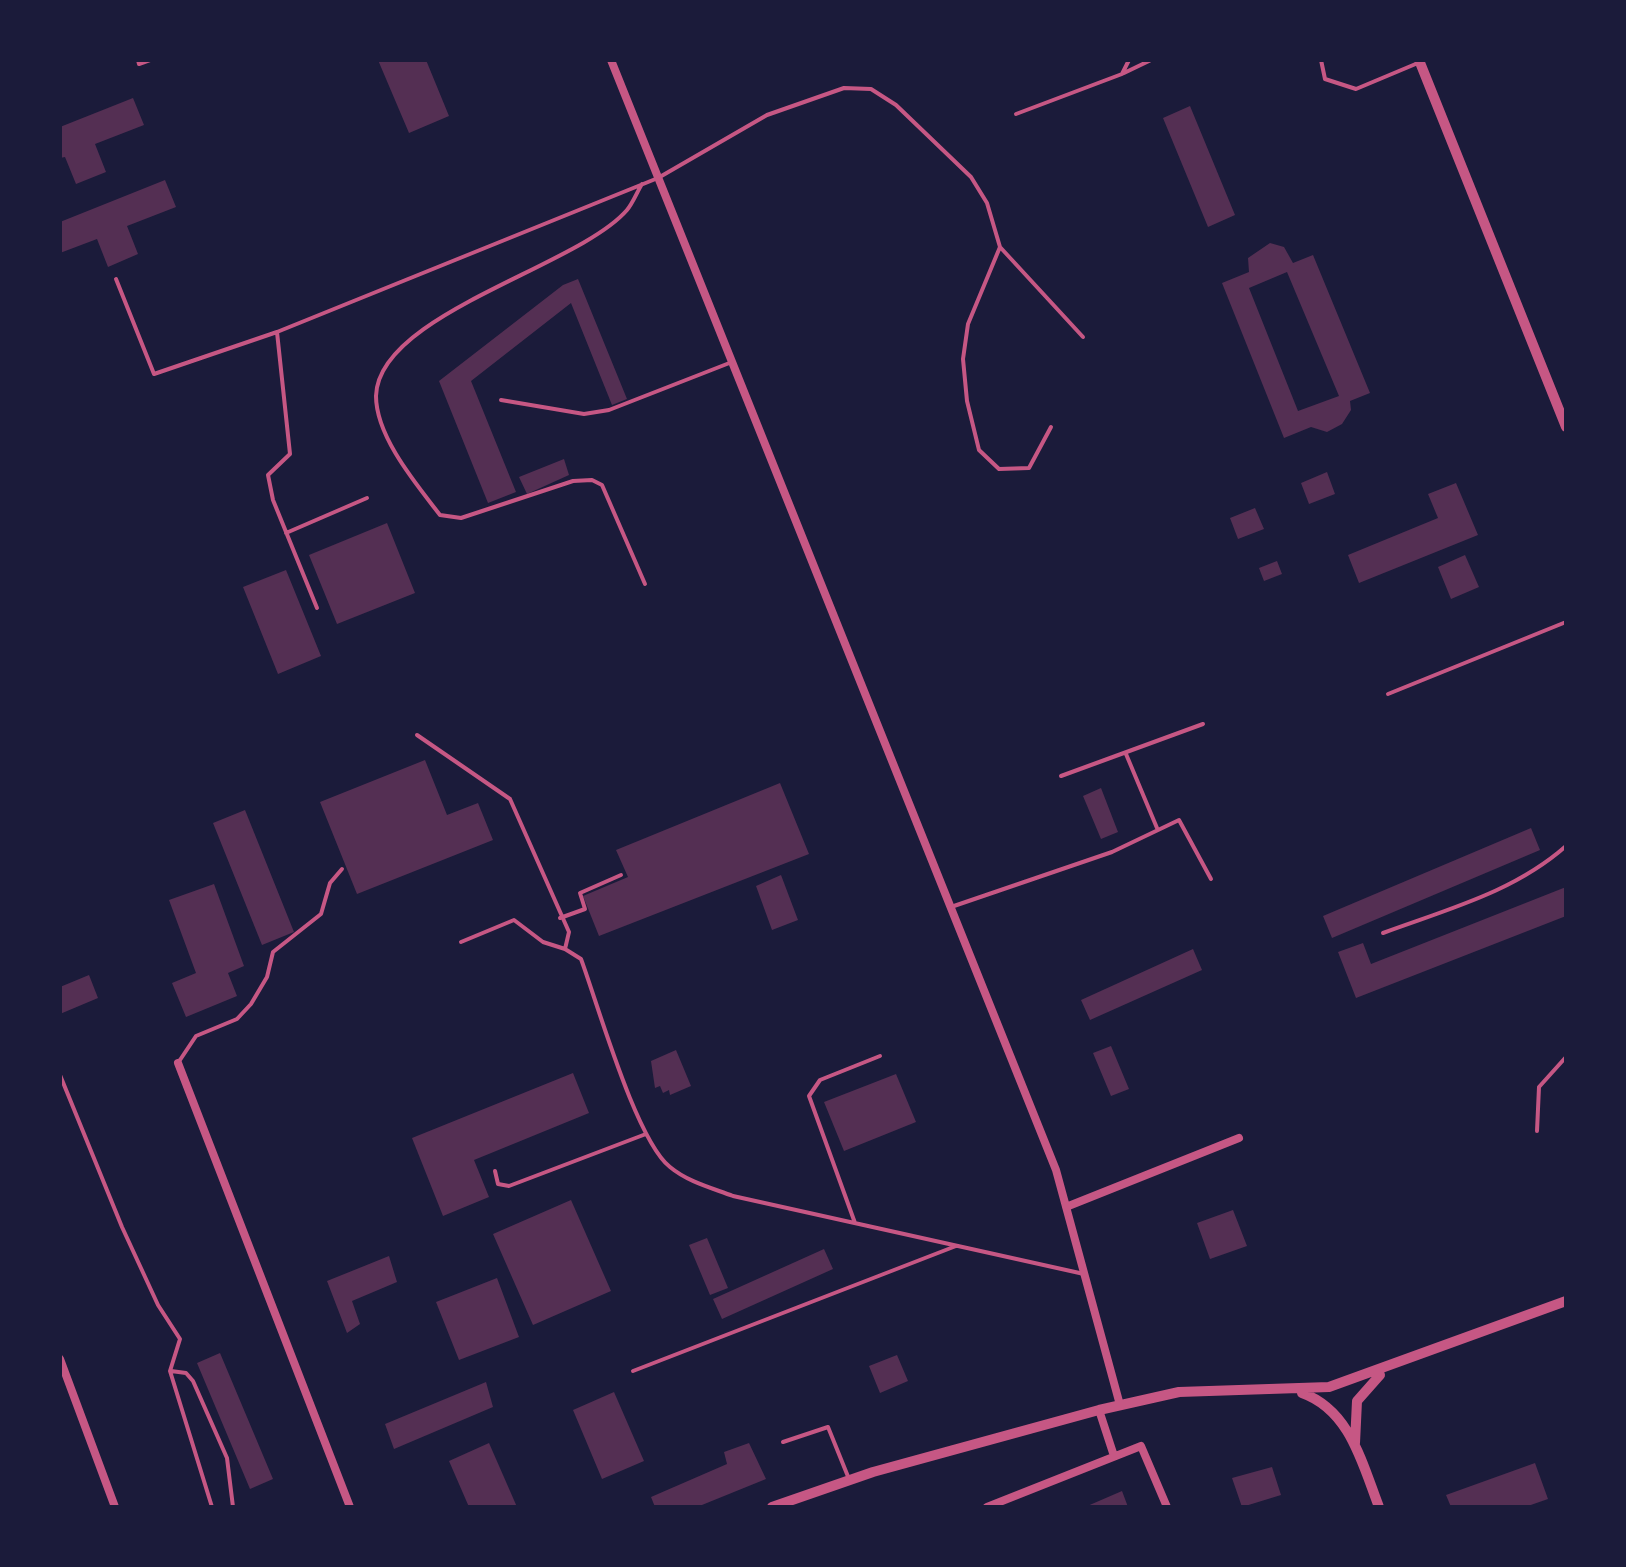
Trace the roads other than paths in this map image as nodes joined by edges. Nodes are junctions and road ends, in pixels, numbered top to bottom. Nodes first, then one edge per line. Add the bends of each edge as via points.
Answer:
1 (138, 60) edge
2 (150, 60) edge
3 (611, 60) edge
4 (1128, 60) edge
5 (1151, 60) edge
6 (1320, 60) edge
7 (1420, 61) edge
8 (1122, 74) junction
9 (1016, 114) dead end
10 (658, 178) junction
11 (642, 184) junction
12 (1000, 247) junction
13 (116, 279) dead end
14 (277, 332) junction
15 (1082, 337) dead end
16 (732, 362) junction
17 (501, 400) dead end
18 (1566, 426) edge
19 (1051, 427) dead end
20 (366, 498) dead end
21 (286, 533) junction
22 (645, 584) dead end
23 (317, 608) dead end
24 (1566, 622) edge
25 (1388, 694) dead end
26 (1203, 724) dead end
27 (417, 735) dead end
28 (1125, 752) junction
29 (1061, 776) dead end
30 (1157, 828) junction
31 (1566, 846) edge
32 (342, 869) dead end
33 (621, 875) dead end
34 (1211, 879) dead end
35 (951, 907) junction
36 (560, 918) junction
37 (1384, 933) dead end
38 (461, 942) dead end
39 (565, 949) junction
40 (880, 1056) dead end
41 (1566, 1058) edge
42 (178, 1063) joint
43 (60, 1075) edge
44 (1537, 1131) dead end
45 (646, 1134) junction
46 (1239, 1138) dead end
47 (495, 1171) dead end
48 (1066, 1207) junction
49 (856, 1223) junction
50 (956, 1246) junction
51 (1084, 1274) junction
52 (1566, 1301) edge
53 (60, 1359) edge
54 (1388, 1369) junction
55 (170, 1370) junction
56 (634, 1371) dead end
57 (1299, 1391) junction
58 (1120, 1405) junction
59 (1099, 1410) junction
60 (783, 1442) dead end
61 (1356, 1449) junction
62 (1114, 1456) junction
63 (850, 1479) junction
64 (115, 1507) edge
65 (212, 1507) edge
66 (233, 1507) edge
67 (350, 1507) edge
68 (772, 1507) edge
69 (987, 1507) edge
70 (1167, 1507) edge
71 (1380, 1507) edge

1 - 2 lane
3 - 10 street
4 - 8 lane
5 - 8 lane
6 - 7 lane via 1325,79 1356,89
7 - 18 street
8 - 9 lane
10 - 11 lane
10 - 12 lane via 767,114 844,88 872,89 971,177
10 - 16 street
11 - 14 lane
11 - 22 lane via 626,211 596,235 444,315 408,342 388,363 376,396 388,436 440,515 461,518 592,480 602,486
12 - 15 lane
12 - 19 lane via 968,324 964,360 980,450 999,468 1029,468
13 - 14 lane via 154,374
14 - 21 lane via 290,454 268,475
16 - 17 lane via 609,410 584,414
16 - 35 street
20 - 21 lane
21 - 23 lane
24 - 25 lane
26 - 28 lane
27 - 36 lane via 510,799
28 - 29 lane
28 - 30 lane
30 - 34 lane via 1179,820
30 - 35 lane via 1112,852
31 - 37 lane via 1511,886
32 - 42 lane via 330,882 321,914 273,952 252,1004 237,1019 196,1036
33 - 36 lane via 580,892 586,909
35 - 48 street
36 - 39 lane via 569,932
38 - 39 lane via 514,920 542,942
39 - 45 lane via 580,960
40 - 49 lane via 820,1080 809,1096
41 - 44 lane via 1539,1086
42 - 67 street
43 - 55 lane via 122,1227 180,1339
45 - 47 lane via 509,1186 498,1184
45 - 49 lane via 666,1164 687,1179
46 - 48 street
48 - 51 street
49 - 50 lane
50 - 51 lane
50 - 56 lane
51 - 58 street
52 - 54 street
53 - 64 street
54 - 57 street
54 - 61 street via 1357,1401
55 - 65 lane
55 - 66 lane via 193,1381 227,1458
57 - 58 street via 1180,1392
57 - 61 street via 1332,1408
58 - 59 street
59 - 62 street
59 - 63 street
60 - 63 lane via 828,1427
61 - 71 street
62 - 69 street
62 - 70 street via 1141,1446
63 - 68 street

